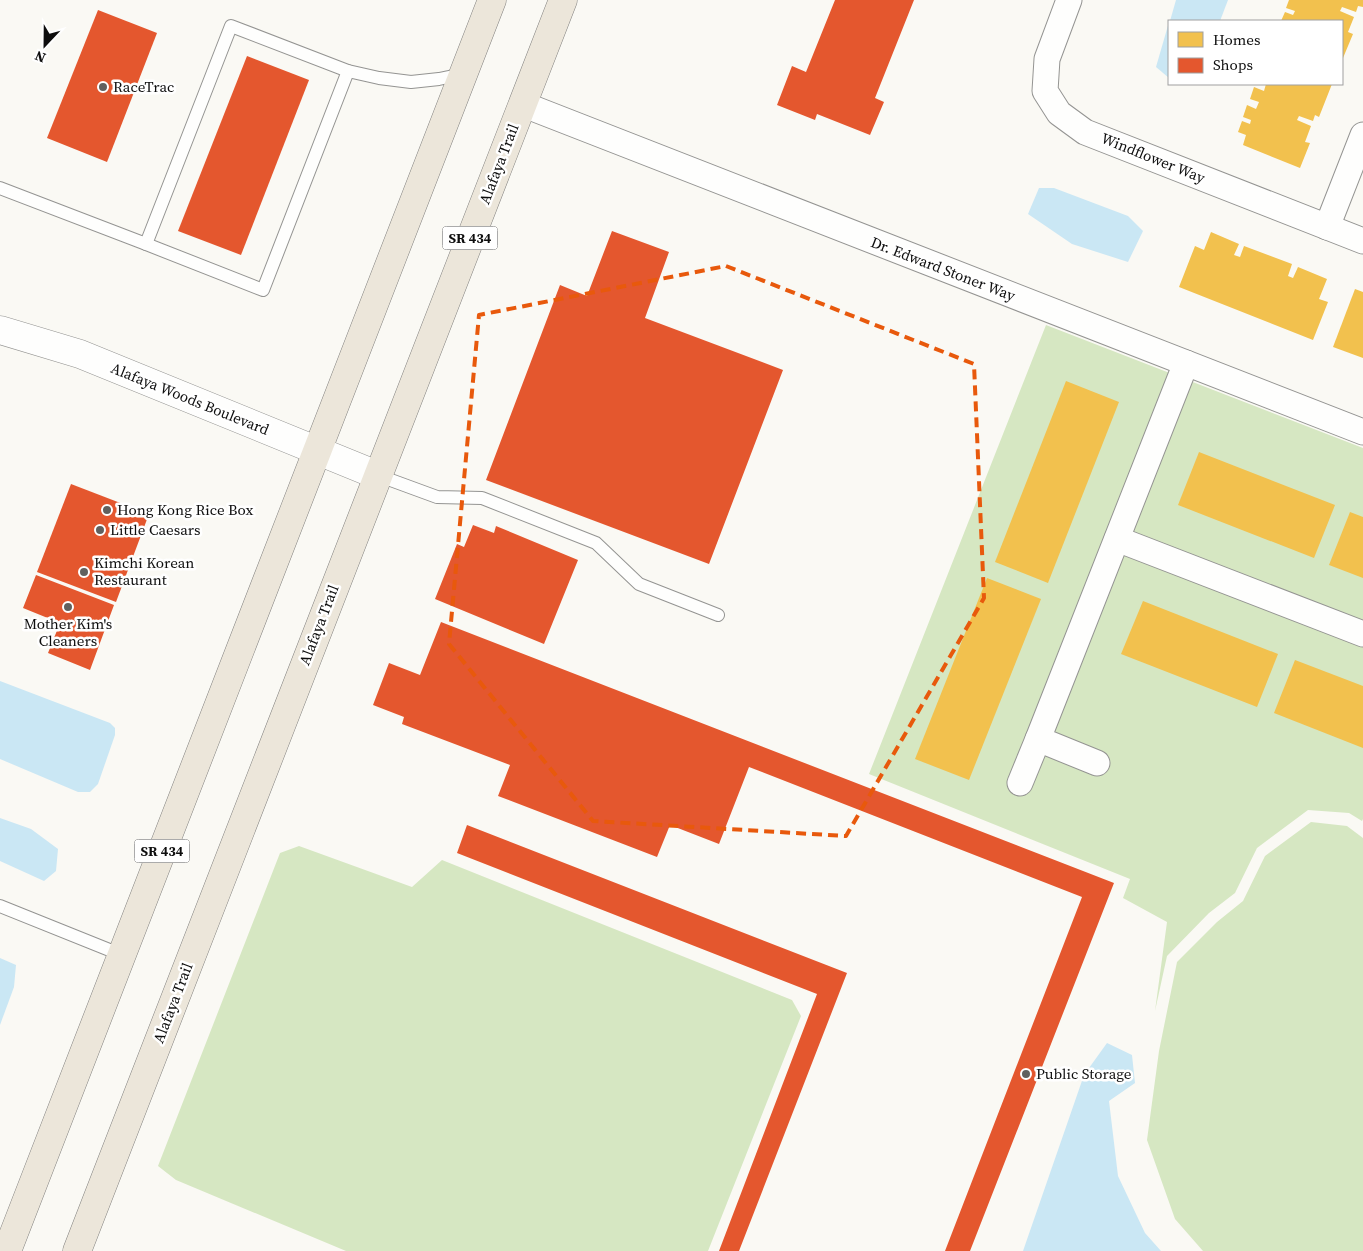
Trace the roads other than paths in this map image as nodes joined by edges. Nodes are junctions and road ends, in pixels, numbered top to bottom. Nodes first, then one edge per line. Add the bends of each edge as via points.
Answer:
1 (492, 0) edge
2 (563, 0) edge
3 (1070, 0) edge
4 (348, 71) junction
5 (463, 74) junction
6 (522, 104) junction
7 (1363, 135) edge
8 (0, 188) edge
9 (1326, 227) junction
10 (1363, 241) edge
11 (146, 244) junction
12 (0, 330) edge
13 (1186, 363) junction
14 (1363, 432) edge
15 (317, 450) junction
16 (378, 475) junction
17 (1117, 539) junction
18 (718, 614) dead end
19 (1363, 634) edge
20 (1038, 739) junction
21 (1097, 763) dead end
22 (1020, 783) dead end
23 (0, 906) edge
24 (122, 955) junction
25 (7, 1251) edge
26 (77, 1251) edge

1 - 5 main road, SR 434
2 - 6 main road, Alafaya Trail / SR 434
3 - 9 street, Windflower Way via 1047,59 1046,91 1059,113 1086,132
4 - 5 lane via 411,82
4 - 11 lane via 231,26
4 - 11 lane via 263,290
5 - 15 main road, SR 434
6 - 13 street, Dr. Edward Stoner Way
6 - 16 main road, Alafaya Trail / SR 434
7 - 9 street
8 - 11 lane
9 - 10 street, Windflower Way
12 - 15 street, Alafaya Woods Boulevard via 80,354
13 - 14 street, Dr. Edward Stoner Way
13 - 17 street
15 - 16 street, Alafaya Woods Boulevard
15 - 24 main road, SR 434
16 - 18 lane via 436,497 482,498 596,543 639,584
16 - 26 main road, Alafaya Trail / SR 434
17 - 19 street
17 - 20 street
20 - 21 street
20 - 22 street
23 - 24 lane
24 - 25 main road, SR 434

